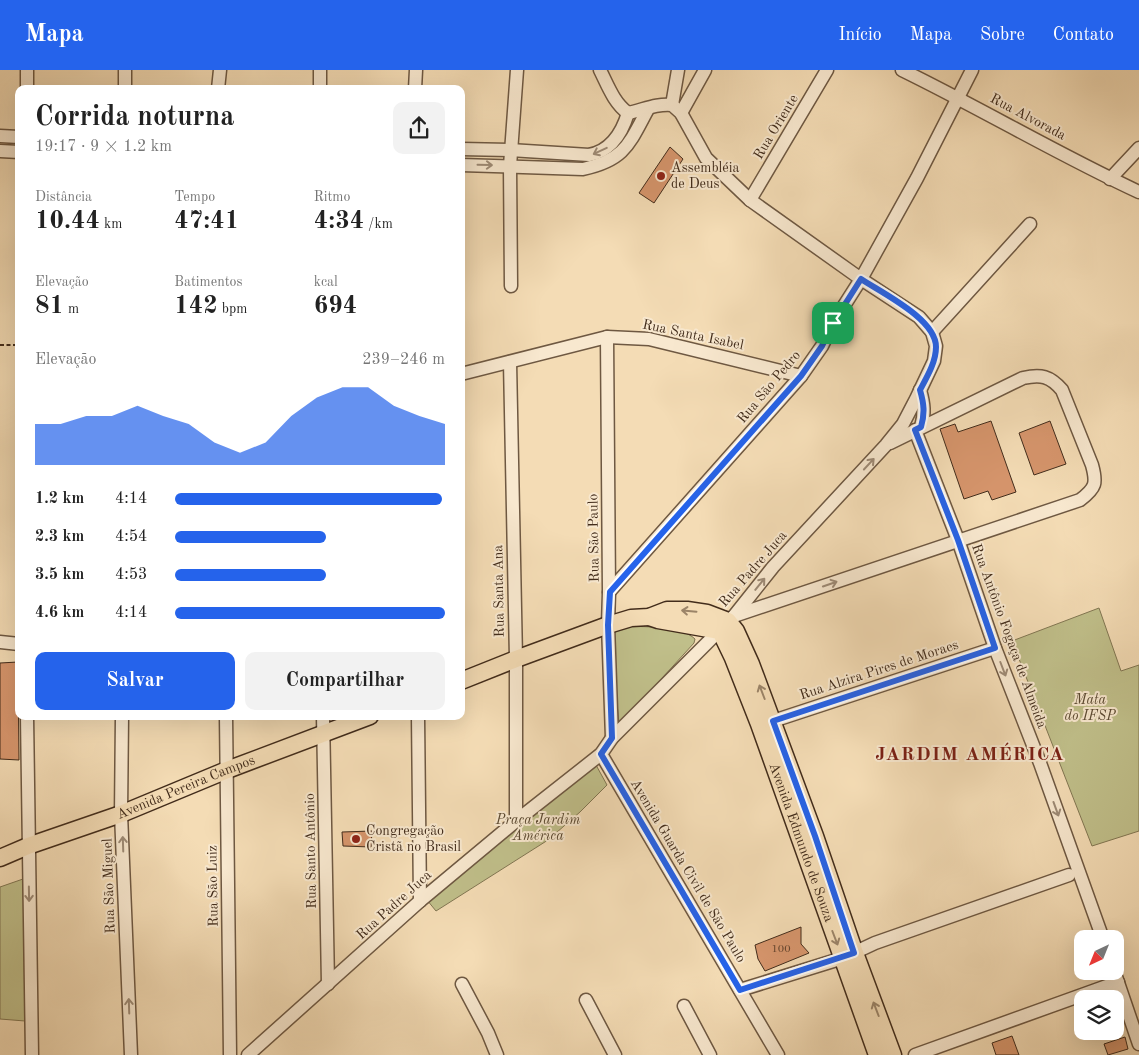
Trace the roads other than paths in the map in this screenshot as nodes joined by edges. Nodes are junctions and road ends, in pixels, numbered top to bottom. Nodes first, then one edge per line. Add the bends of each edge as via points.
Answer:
1 (28, 70) edge
2 (125, 70) edge
3 (220, 70) edge
4 (320, 70) edge
5 (416, 70) edge
6 (517, 70) edge
7 (600, 70) edge
8 (678, 70) edge
9 (705, 70) edge
10 (828, 70) edge
11 (902, 70) edge
12 (972, 70) edge
13 (27, 85) edge
14 (125, 85) edge
15 (218, 85) edge
16 (320, 85) edge
17 (415, 85) edge
18 (959, 98) junction
19 (648, 109) junction
20 (677, 109) junction
21 (628, 113) junction
22 (0, 136) edge
23 (15, 136) edge
24 (1139, 148) edge
25 (465, 149) edge
26 (510, 150) junction
27 (0, 151) edge
28 (15, 152) edge
29 (465, 165) edge
30 (510, 166) junction
31 (1110, 178) junction
32 (1139, 192) edge
33 (750, 200) junction
34 (1030, 224) dead end
35 (861, 279) junction
36 (511, 286) dead end
37 (932, 332) junction
38 (607, 337) junction
39 (510, 362) junction
40 (465, 373) edge
41 (801, 376) junction
42 (920, 390) junction
43 (918, 428) junction
44 (886, 445) junction
45 (958, 540) junction
46 (610, 592) junction
47 (727, 623) junction
48 (608, 625) junction
49 (0, 642) edge
50 (15, 644) edge
51 (995, 648) junction
52 (516, 659) junction
53 (465, 679) edge
54 (27, 720) edge
55 (122, 720) edge
56 (226, 720) edge
57 (323, 720) edge
58 (359, 720) edge
59 (418, 720) edge
60 (773, 721) junction
61 (324, 733) junction
62 (612, 738) junction
63 (601, 754) junction
64 (227, 770) junction
65 (121, 814) junction
66 (516, 821) junction
67 (28, 846) junction
68 (0, 858) edge
69 (1068, 876) dead end
70 (420, 901) junction
71 (1100, 930) edge
72 (849, 956) junction
73 (1108, 980) edge
74 (1117, 980) edge
75 (328, 984) junction
76 (462, 984) dead end
77 (740, 990) junction
78 (586, 1000) dead end
79 (684, 1006) dead end
80 (1139, 1044) edge
81 (32, 1055) edge
82 (131, 1055) edge
83 (230, 1055) edge
84 (248, 1055) edge
85 (497, 1055) edge
86 (615, 1055) edge
87 (710, 1055) edge
88 (778, 1055) edge
89 (877, 1055) edge
90 (893, 1055) edge
91 (915, 1055) edge

1 - 13 street
2 - 14 street
3 - 15 street
4 - 16 street
5 - 17 street
6 - 26 street
7 - 21 street via 615,101
8 - 20 street
9 - 20 street
10 - 33 street, Rua Oriente
11 - 18 street, Rua Alvorada
12 - 18 street, Rua São Pedro
18 - 31 street, Rua Alvorada
18 - 35 street, Rua São Pedro
19 - 20 street via 657,104
19 - 21 street
19 - 30 street via 624,151 603,164 583,169
20 - 33 street via 706,158
21 -> 26 street via 619,135 596,154
22 - 23 street
24 - 31 street
25 - 26 street
26 - 30 street
27 - 28 street
29 -> 30 street
30 - 36 street
31 - 32 street, Rua Alvorada
33 - 35 street
34 - 37 street
35 - 37 street via 919,317
35 - 41 street, Rua São Pedro
37 - 42 street, Rua Padre Juca via 936,346 934,360
38 - 39 street, Rua Santa Isabel
38 - 41 street, Rua Santa Isabel via 649,338
38 - 46 street, Rua São Paulo
39 - 40 street, Rua Santa Isabel
39 - 52 street, Rua Santa Ana
41 - 46 street, Rua São Pedro
42 - 43 street via 924,414
42 - 44 street, Rua Padre Juca via 903,424
43 - 44 street
43 - 45 street, Rua Antônio Fogaça de Almeida
43 - 45 street via 1023,378 1044,376 1062,390 1092,464 1095,485 1080,500
47 -> 44 street, Rua Padre Juca via 773,567
47 -> 45 street
45 - 51 street, Rua Antônio Fogaça de Almeida
46 - 48 street, Rua São Paulo
47 - 48 main road via 706,613 666,610 650,617 631,618
60 -> 47 main road, Avenida Edmundo de Souza via 736,631
47 - 62 street, Rua Padre Juca
47 -> 72 main road, Avenida Edmundo de Souza via 733,658 800,841
48 - 52 main road
48 - 62 street, Rua São Paulo
49 - 50 street
51 - 60 street, Rua Alzira Pires de Moraes
51 -> 71 street, Rua Antônio Fogaça de Almeida
52 - 53 main road
52 - 66 street, Rua Santa Ana
54 - 67 street
55 - 65 street, Rua São Miguel
56 - 64 street, Rua São Luiz
57 - 61 street, Rua Santo Antônio
58 - 61 main road, Avenida Pereira Campos
59 - 70 street
60 - 72 main road, Avenida Edmundo de Souza via 815,836
61 - 64 main road, Avenida Pereira Campos
61 - 75 street, Rua Santo Antônio
62 - 63 street, Rua Padre Juca
63 - 66 street, Rua Padre Juca
63 - 77 street, Avenida Guarda Civil de São Paulo
64 - 65 main road, Avenida Pereira Campos
64 - 83 street, Rua São Luiz
65 - 67 main road, Avenida Pereira Campos
82 -> 65 street, Rua São Miguel
66 - 70 street, Rua Padre Juca
67 - 68 main road, Avenida Pereira Campos
67 -> 81 street
69 - 72 street
70 - 75 street, Rua Padre Juca
72 - 77 street
72 - 89 main road, Avenida Edmundo de Souza
90 -> 72 main road, Avenida Edmundo de Souza
73 - 91 street
74 - 80 street
75 - 84 street, Rua Padre Juca
76 - 85 street
77 - 88 street, Avenida Guarda Civil de São Paulo
78 - 86 street
79 - 87 street

